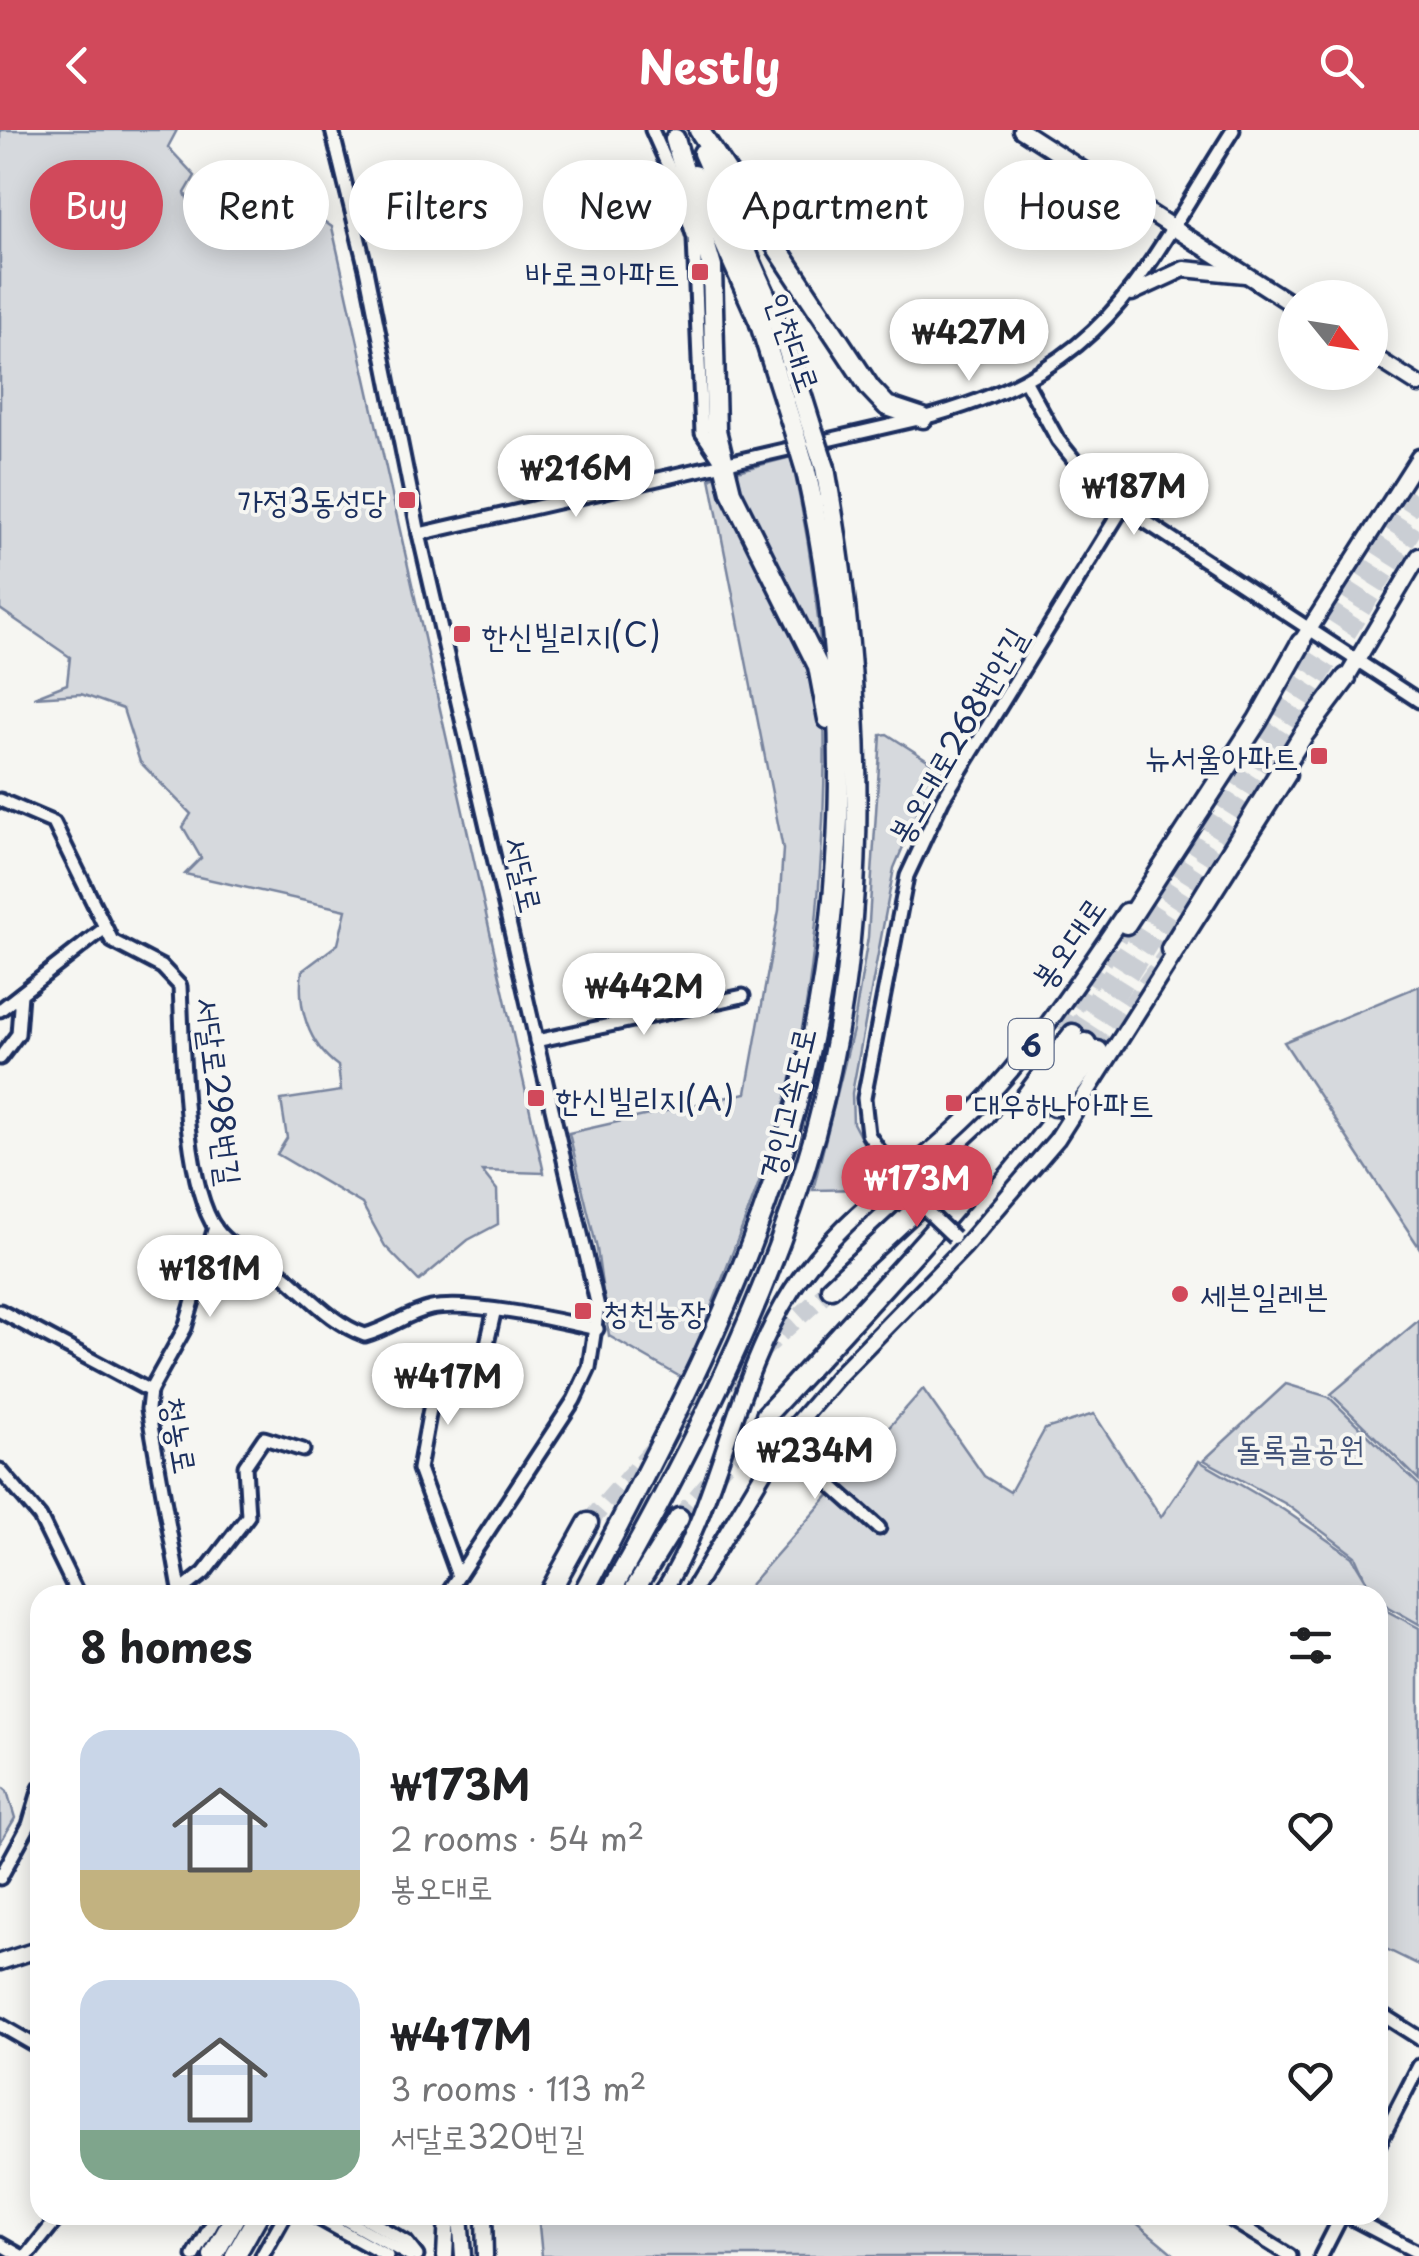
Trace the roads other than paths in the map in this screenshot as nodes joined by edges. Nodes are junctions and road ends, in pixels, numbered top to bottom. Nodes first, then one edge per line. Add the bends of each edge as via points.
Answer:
1 (332, 130) edge
2 (652, 130) edge
3 (699, 130) edge
4 (1020, 130) edge
5 (1233, 130) edge
6 (678, 133) edge
7 (1171, 226) junction
8 (1248, 276) junction
9 (1132, 293) junction
10 (1278, 295) edge
11 (1388, 365) edge
12 (1026, 382) junction
13 (1419, 385) edge
14 (923, 418) junction
15 (801, 425) junction
16 (1419, 456) edge
17 (724, 465) junction
18 (1419, 483) edge
19 (1123, 507) junction
20 (1385, 511) junction
21 (418, 534) junction
22 (1419, 556) edge
23 (836, 585) junction
24 (1305, 636) junction
25 (1358, 659) junction
26 (1346, 678) junction
27 (1419, 701) edge
28 (839, 779) junction
29 (0, 800) edge
30 (1126, 924) tunnel mouth
31 (104, 928) junction
32 (1171, 949) tunnel mouth
33 (21, 994) junction
34 (744, 996) dead end
35 (0, 1010) edge
36 (536, 1041) junction
37 (0, 1058) edge
38 (898, 1177) junction
39 (215, 1228) junction
40 (959, 1242) junction
41 (831, 1288) tunnel mouth
42 (2, 1308) edge
43 (494, 1312) junction
44 (597, 1329) junction
45 (150, 1390) junction
46 (766, 1414) tunnel mouth
47 (782, 1441) junction
48 (303, 1450) dead end
49 (0, 1470) edge
50 (679, 1518) tunnel mouth
51 (588, 1524) tunnel mouth
52 (879, 1528) dead end
53 (458, 1576) junction
54 (73, 1585) edge
55 (180, 1585) edge
56 (190, 1585) edge
57 (452, 1585) edge
58 (554, 1585) edge
59 (587, 1585) edge
60 (614, 1585) edge
61 (638, 1585) edge
62 (666, 1585) edge
63 (696, 1585) edge
64 (30, 1822) edge
65 (0, 1878) edge
66 (30, 1952) edge
67 (0, 1962) edge
68 (1388, 2018) edge
69 (0, 2026) edge
70 (1419, 2038) edge
71 (30, 2042) edge
72 (1419, 2066) edge
73 (1388, 2126) edge
74 (51, 2225) edge
75 (211, 2225) edge
76 (230, 2225) edge
77 (252, 2225) edge
78 (279, 2225) edge
79 (331, 2225) edge
80 (355, 2225) edge
81 (377, 2225) edge
82 (447, 2225) edge
83 (461, 2225) edge
84 (484, 2225) edge
85 (1240, 2225) edge
86 (1338, 2225) edge
87 (1364, 2225) edge
88 (0, 2244) edge
89 (1419, 2253) edge
90 (409, 2254) edge
91 (24, 2256) edge
92 (194, 2256) edge
93 (213, 2256) edge
94 (235, 2256) edge
95 (262, 2256) edge
96 (387, 2256) edge
97 (445, 2256) edge
98 (463, 2256) edge
99 (485, 2256) edge
100 (1290, 2256) edge
101 (1320, 2256) edge

1 - 21 street, 서달로
2 - 17 street via 694,238 702,433
3 - 14 highway via 870,388 887,406
4 - 7 main road
5 - 7 street
6 - 15 highway, 인천대로 via 752,258 783,335
6 - 17 highway via 712,266 716,430
7 - 8 main road
7 - 9 street
8 - 9 main road via 1184,269
8 - 10 main road
9 - 12 street via 1102,327
11 - 13 main road
12 - 14 street
12 - 19 street via 1057,440 1099,491
14 - 17 street
15 - 23 highway, 인천대로, bridge via 806,472
15 - 23 highway, 인천대로, bridge via 826,468
16 - 20 main road, 봉오대로 / 6
17 - 21 street
17 - 28 highway via 731,492 818,666
18 - 20 main road
19 - 24 street
19 - 38 street, 봉오대로268번안길 via 943,799 907,876 864,1098 868,1134
20 - 24 main road, 봉오대로 / 6
21 - 36 street, 서달로
22 - 25 main road, 6
23 - 28 highway, 경인고속도로
23 - 60 highway, 경인고속도로 via 858,769 852,904 816,1132 740,1338
24 - 25 street
24 - 30 highway
24 - 38 main road, 봉오대로 / 6 via 1126,912 1007,1076
25 - 26 main road, 6
25 - 27 street
26 - 32 highway via 1302,735
26 - 40 main road, 6 via 1057,1139
28 - 59 highway, 경인고속도로 via 822,964 787,1138 704,1356
29 - 31 street, 서달로298번길 via 54,824
31 - 33 street
31 - 39 street, 서달로298번길 via 112,941 162,967 180,986 196,1169
33 - 35 street
33 - 37 street via 18,1034
34 - 36 street
36 - 44 street, 서달로 via 598,1307
38 - 40 street, 봉오대로268번안길, bridge
38 - 62 main road, 봉오대로 / 6 via 791,1290 753,1370 708,1501
39 - 43 street, 서달로298번길 via 365,1335 429,1308
39 - 45 street via 186,1328
40 - 47 main road, 6
41 - 46 highway via 1000,1131 1080,1039 1016,1138
42 - 45 street, 청농로
43 - 44 street, 서달로298번길
43 - 53 street via 484,1357 464,1369 445,1364 438,1371 419,1469
44 - 53 street, 서달로 via 574,1400
45 - 55 street, 청농로
47 - 52 street
47 - 63 main road, 6
48 - 56 street via 264,1438 244,1466 248,1516
49 - 54 street via 40,1517
50 - 61 highway
51 - 58 highway
53 - 57 street, 서달로
64 - 65 street
66 - 67 main road
68 - 70 street
69 - 71 street
72 - 73 street
74 - 91 street
75 - 92 street
76 - 93 highway
77 - 94 highway
78 - 95 street
79 - 96 street
80 - 90 street
81 - 90 street via 406,2242
82 - 97 main road
83 - 98 main road
84 - 99 main road
85 - 100 street
86 - 101 street
87 - 89 street
88 - 91 street

